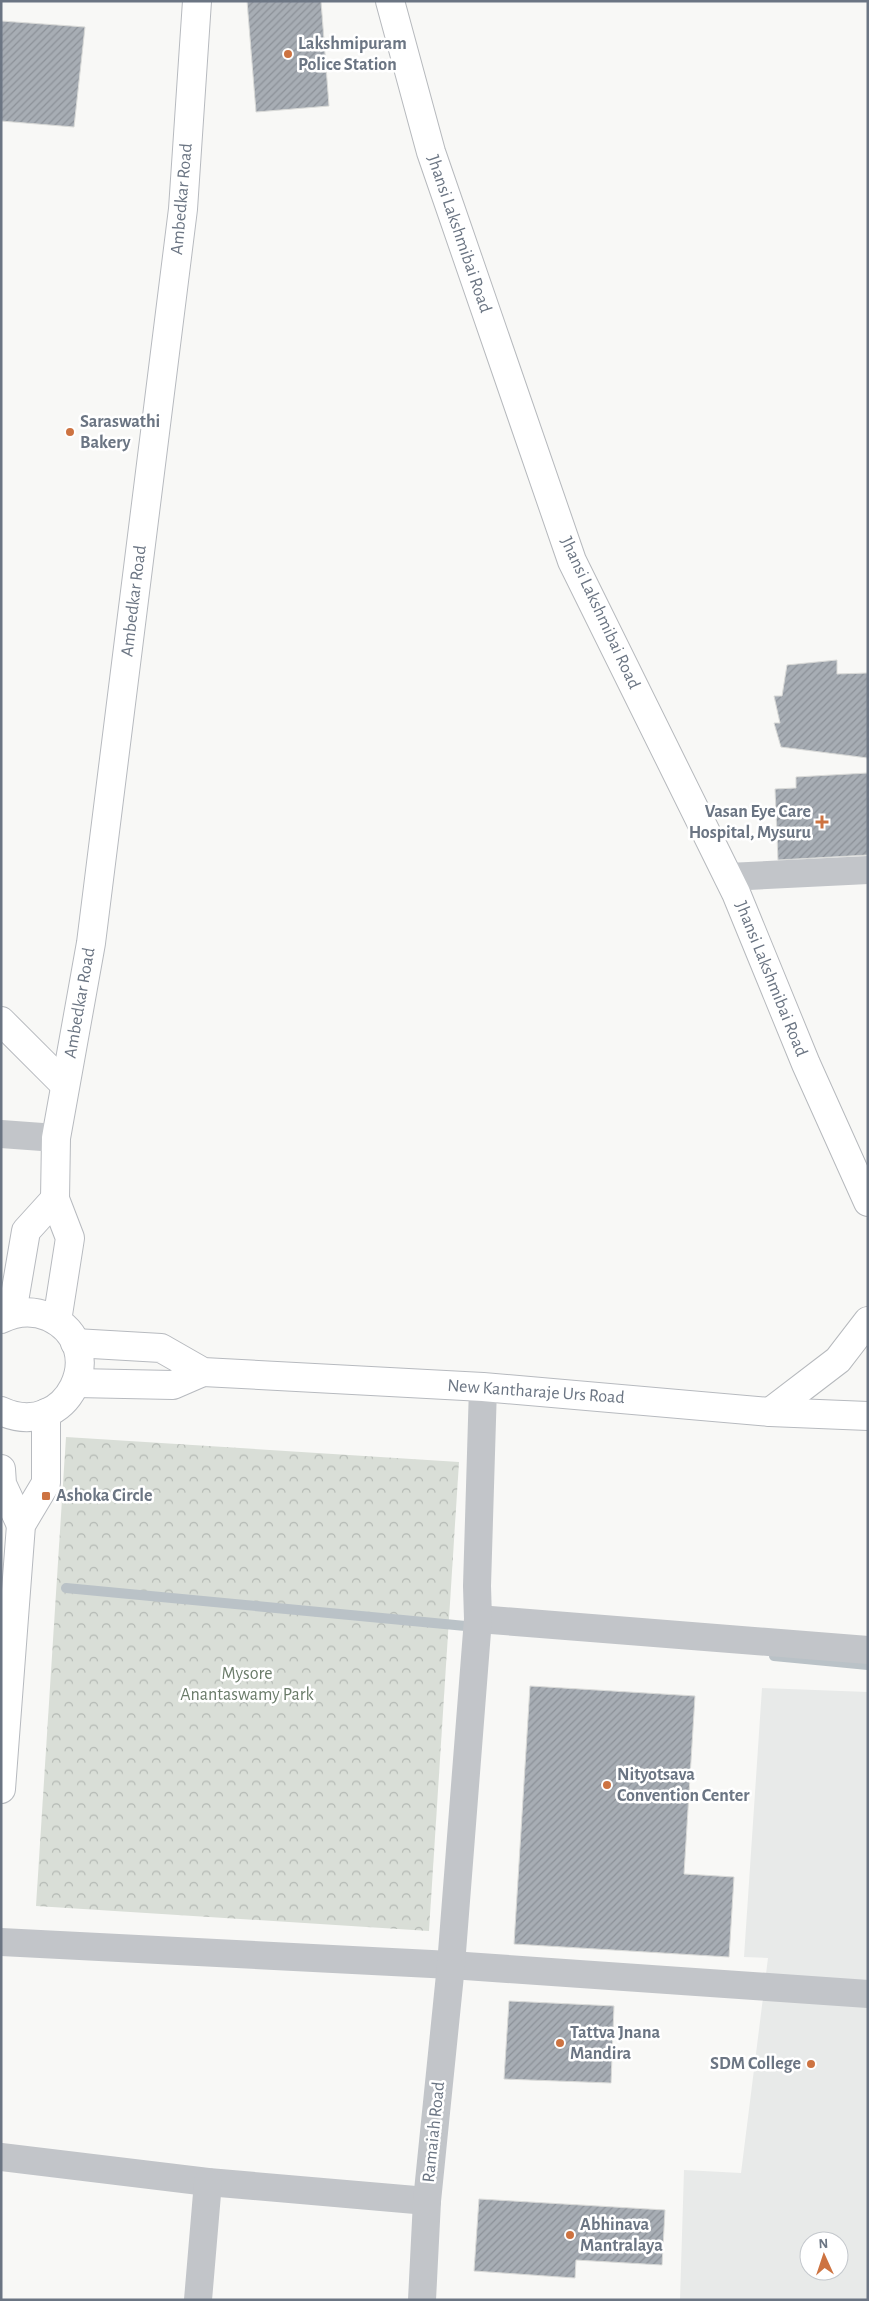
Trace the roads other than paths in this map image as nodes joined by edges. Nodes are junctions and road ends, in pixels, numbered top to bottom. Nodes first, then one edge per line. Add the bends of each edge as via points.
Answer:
1 (196, 1) edge
2 (390, 1) edge
3 (868, 870) edge
4 (728, 877) junction
5 (1, 1021) edge
6 (65, 1085) junction
7 (1, 1134) edge
8 (56, 1138) junction
9 (55, 1199) junction
10 (868, 1202) edge
11 (10, 1279) edge
12 (7, 1316) edge
13 (56, 1320) junction
14 (868, 1320) edge
15 (75, 1343) junction
16 (203, 1372) junction
17 (76, 1384) junction
18 (483, 1387) junction
19 (1, 1411) edge
20 (770, 1412) junction
21 (46, 1413) junction
22 (868, 1416) edge
23 (1, 1470) edge
24 (21, 1525) junction
25 (478, 1619) junction
26 (868, 1650) edge
27 (1, 1789) edge
28 (1, 1942) edge
29 (451, 1965) junction
30 (868, 1994) edge
31 (1, 2156) edge
32 (208, 2182) junction
33 (427, 2201) junction
34 (198, 2300) edge
35 (422, 2300) edge

1 - 6 main road, Ambedkar Road via 181,218 92,943
2 - 4 main road, Jhansi Lakshmibai Road via 430,152 572,561
3 - 4 street
4 - 10 main road, Jhansi Lakshmibai Road
5 - 6 main road
6 - 8 main road, Ambedkar Road
7 - 8 street
8 - 9 main road, Ambedkar Road
9 - 11 main road via 26,1231
9 - 13 main road, Ambedkar Road via 70,1238
11 - 12 main road
12 - 13 main road via 27,1312
13 - 15 main road
14 - 20 main road via 838,1360
15 - 16 main road, New Kantharaje Urs Road via 161,1348
15 - 17 main road via 79,1356
16 - 17 main road, New Kantharaje Urs Road via 173,1385
16 - 18 main road, New Kantharaje Urs Road
17 - 21 main road via 59,1407
18 - 20 main road, New Kantharaje Urs Road
18 - 25 street, Ramaiah Road
19 - 21 main road via 22,1417
20 - 22 main road, New Kantharaje Urs Road
21 - 24 main road via 46,1483
23 - 24 main road via 2,1484
24 - 27 main road
25 - 26 street
25 - 29 street, Ramaiah Road
28 - 29 street
29 - 30 street
29 - 33 street, Ramaiah Road
31 - 32 street
32 - 33 street
32 - 34 street
33 - 35 street, Ramaiah Road

